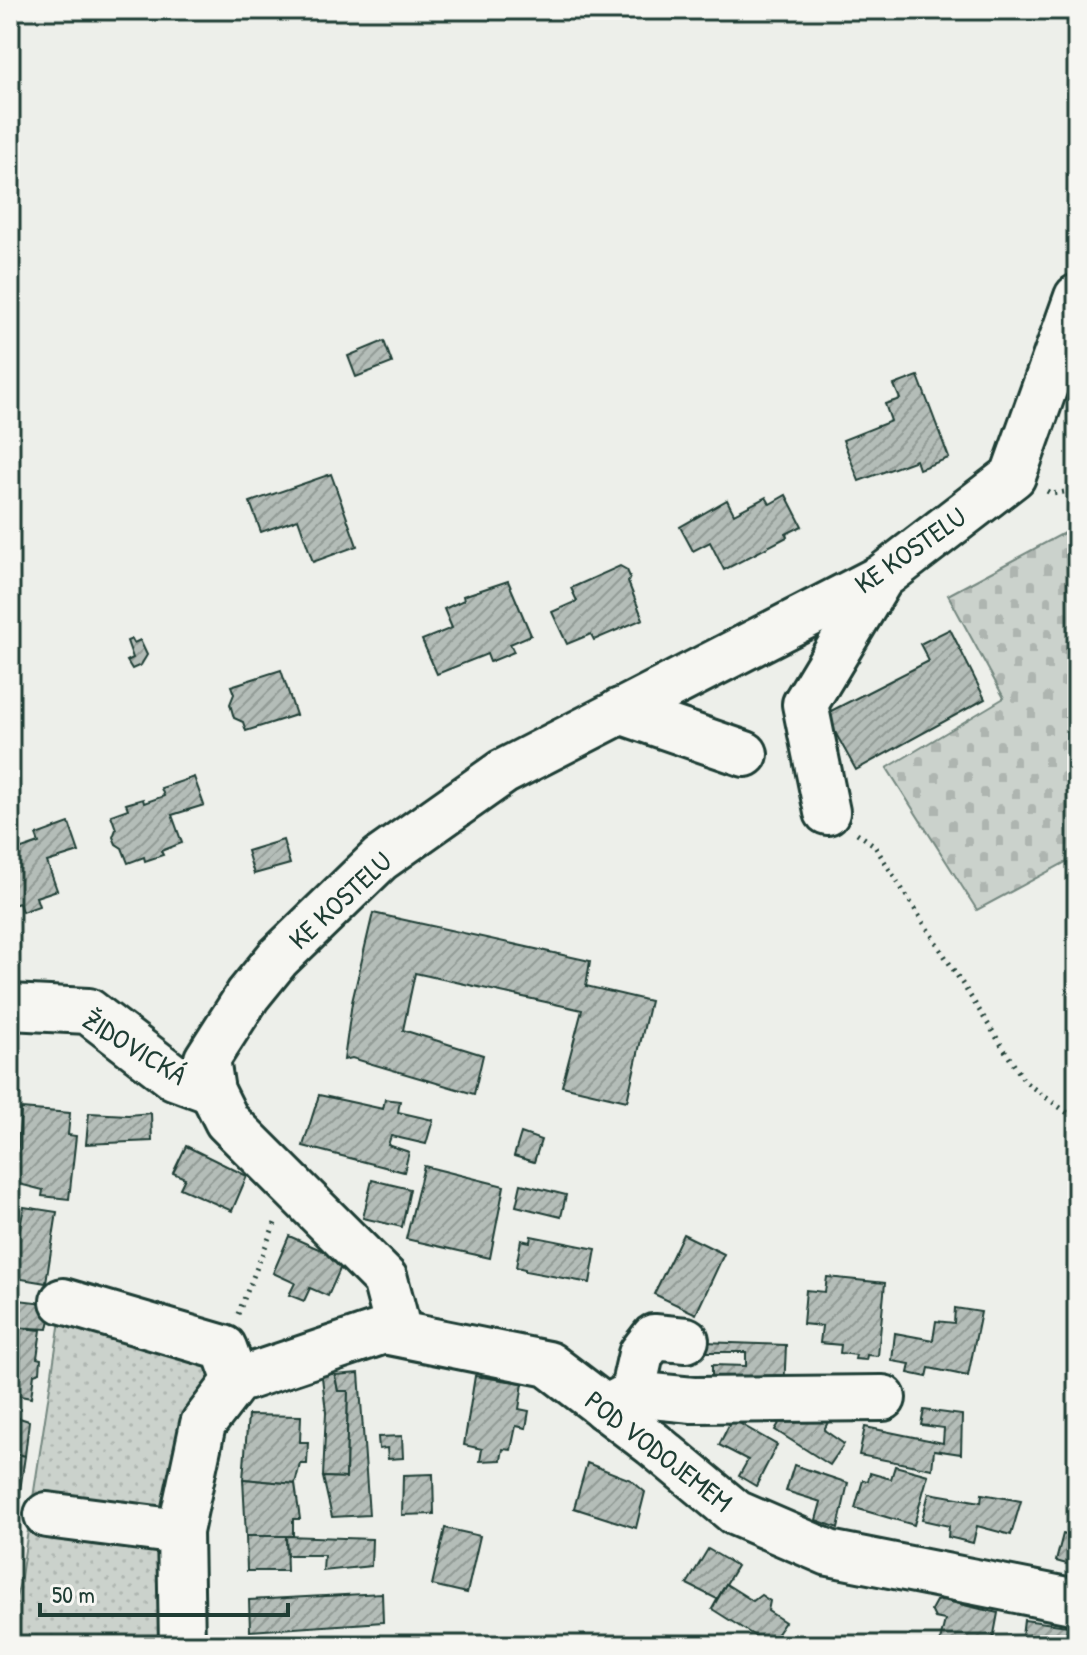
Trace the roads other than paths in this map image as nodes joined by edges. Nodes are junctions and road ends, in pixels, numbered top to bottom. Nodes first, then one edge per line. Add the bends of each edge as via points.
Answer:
1 (1077, 297) edge
2 (882, 577) junction
3 (620, 711) junction
4 (745, 754) dead end
5 (827, 812) road end
6 (10, 1007) edge
7 (212, 1091) junction
8 (63, 1301) dead end
9 (384, 1331) junction
10 (686, 1340) dead end
11 (230, 1365) junction
12 (883, 1398) dead end
13 (619, 1401) junction
14 (47, 1515) dead end
15 (180, 1532) junction
16 (1077, 1602) edge
17 (182, 1645) edge

1 - 2 street, KE KOSTELU via 1013,476
2 - 3 street, KE KOSTELU
2 - 5 street via 805,704
3 - 4 street
3 - 7 street, KE KOSTELU via 503,772 380,859 278,958 248,995 207,1059
6 - 7 street, ŽIDOVICKÁ via 88,1011 174,1077
7 - 9 street, KE KOSTELU via 227,1121 385,1279 395,1317
8 - 11 street
9 - 11 street
9 - 13 street, POD VODOJEMEM via 548,1364
10 - 13 street via 654,1337
11 - 15 street via 203,1424
12 - 13 street
13 - 16 street, POD VODOJEMEM via 736,1513 829,1553
14 - 15 street
15 - 17 street

